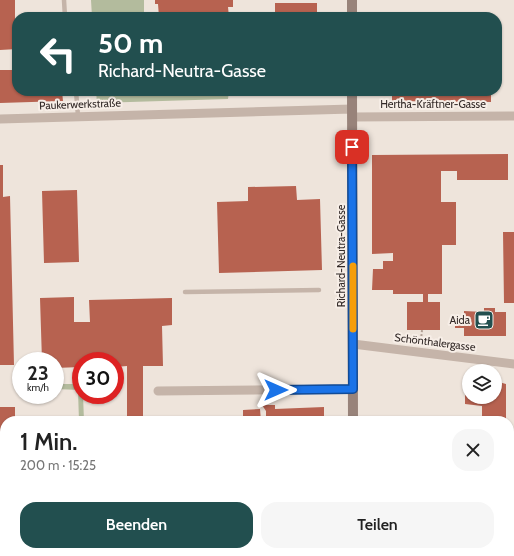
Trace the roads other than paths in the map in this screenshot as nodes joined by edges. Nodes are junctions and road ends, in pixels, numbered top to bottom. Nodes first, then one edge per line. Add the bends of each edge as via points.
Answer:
1 (64, 0) edge
2 (352, 0) edge
3 (65, 12) edge
4 (352, 12) edge
5 (76, 96) edge
6 (352, 96) edge
7 (352, 113) junction
8 (78, 116) junction
9 (514, 116) edge
10 (0, 119) edge
11 (319, 290) dead end
12 (185, 292) dead end
13 (353, 344) junction
14 (514, 364) edge
15 (353, 389) junction
16 (158, 392) dead end
17 (353, 416) edge

1 - 3 lane
2 - 4 street
5 - 8 lane
6 - 7 street, Richard-Neutra-Gasse
7 - 8 street, Paukerwerkstraße
7 - 9 street, Hertha-Kräftner-Gasse
7 - 13 street, Richard-Neutra-Gasse
8 - 10 street, Paukerwerkstraße
11 - 12 lane
13 - 14 street, Schönthalergasse
13 - 15 street, Richard-Neutra-Gasse
15 - 16 street
15 - 17 street, Richard-Neutra-Gasse

